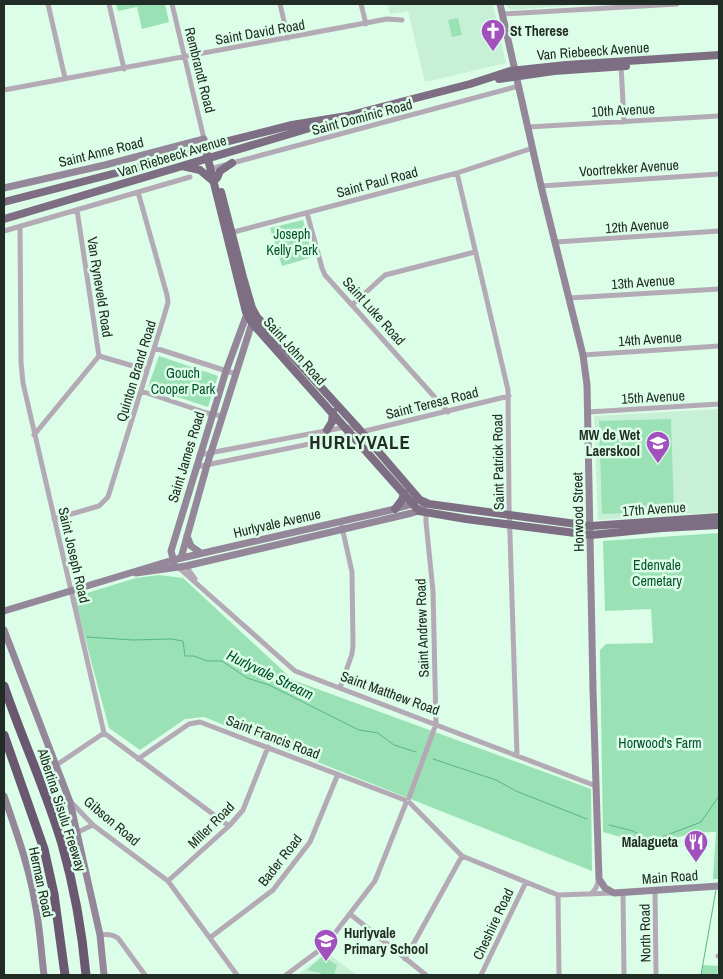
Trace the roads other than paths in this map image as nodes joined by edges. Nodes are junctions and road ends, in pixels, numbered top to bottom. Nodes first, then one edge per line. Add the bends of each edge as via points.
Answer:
1 (48, 4) edge
2 (109, 4) edge
3 (172, 4) edge
4 (280, 4) edge
5 (361, 4) edge
6 (500, 4) edge
7 (677, 4) edge
8 (503, 14) junction
9 (402, 20) dead end
10 (366, 24) junction
11 (288, 38) junction
12 (719, 55) edge
13 (184, 58) junction
14 (719, 60) edge
15 (621, 64) junction
16 (124, 69) junction
17 (516, 73) junction
18 (65, 78) junction
19 (519, 86) junction
20 (4, 88) edge
21 (346, 116) junction
22 (719, 116) edge
23 (624, 122) junction
24 (528, 127) junction
25 (206, 144) junction
26 (532, 148) junction
27 (210, 157) junction
28 (232, 163) junction
29 (105, 165) junction
30 (180, 165) junction
31 (212, 168) junction
32 (457, 173) junction
33 (719, 174) edge
34 (107, 175) junction
35 (190, 177) dead end
36 (215, 180) junction
37 (541, 186) junction
38 (4, 188) edge
39 (138, 192) junction
40 (4, 202) edge
41 (77, 210) junction
42 (307, 213) junction
43 (4, 218) edge
44 (20, 226) junction
45 (4, 231) edge
46 (719, 231) edge
47 (229, 233) junction
48 (556, 242) junction
49 (475, 252) junction
50 (719, 289) edge
51 (569, 298) junction
52 (353, 304) junction
53 (249, 310) junction
54 (255, 320) junction
55 (719, 346) edge
56 (155, 348) junction
57 (583, 355) junction
58 (99, 356) junction
59 (148, 370) junction
60 (226, 371) junction
61 (236, 374) junction
62 (141, 391) junction
63 (508, 396) junction
64 (719, 404) edge
65 (333, 412) junction
66 (448, 412) junction
67 (588, 412) junction
68 (213, 413) junction
69 (222, 416) junction
70 (346, 427) junction
71 (327, 430) junction
72 (360, 433) junction
73 (34, 435) junction
74 (284, 438) junction
75 (286, 449) junction
76 (211, 453) junction
77 (199, 456) junction
78 (208, 465) junction
79 (196, 467) junction
80 (406, 490) junction
81 (415, 501) junction
82 (426, 503) junction
83 (444, 506) junction
84 (395, 509) junction
85 (423, 512) junction
86 (510, 515) junction
87 (719, 517) edge
88 (54, 519) junction
89 (510, 524) junction
90 (719, 525) edge
91 (341, 526) junction
92 (590, 526) junction
93 (591, 535) junction
94 (186, 536) junction
95 (171, 551) junction
96 (201, 553) junction
97 (181, 558) junction
98 (173, 560) junction
99 (164, 562) junction
100 (182, 567) junction
101 (130, 573) junction
102 (70, 590) junction
103 (4, 612) edge
104 (4, 630) edge
105 (4, 686) edge
106 (340, 688) junction
107 (436, 724) junction
108 (104, 734) junction
109 (4, 735) edge
110 (268, 747) junction
111 (517, 756) junction
112 (138, 759) junction
113 (55, 766) junction
114 (338, 774) junction
115 (596, 786) junction
116 (4, 796) edge
117 (408, 801) junction
118 (70, 802) junction
119 (93, 824) junction
120 (229, 826) junction
121 (78, 832) junction
122 (462, 856) junction
123 (599, 878) junction
124 (168, 882) junction
125 (526, 882) junction
126 (719, 886) edge
127 (655, 890) junction
128 (614, 893) junction
129 (623, 893) junction
130 (592, 894) junction
131 (558, 895) junction
132 (350, 914) junction
133 (100, 935) junction
134 (211, 937) junction
135 (404, 959) junction
136 (44, 975) edge
137 (65, 975) edge
138 (86, 975) edge
139 (104, 975) edge
140 (145, 975) edge
141 (238, 975) edge
142 (286, 975) edge
143 (426, 975) edge
144 (481, 975) edge
145 (559, 975) edge
146 (624, 975) edge
147 (656, 975) edge

1 - 18 street
2 - 16 street
3 - 13 street, Rembrandt Road
4 - 11 street
5 - 10 street
6 - 8 street, Horwood Street
7 - 8 street
8 - 17 street, Horwood Street
9 - 10 street, Saint David Road via 387,19
10 - 11 street, Saint David Road
11 - 13 street, Saint David Road
12 - 15 main road, Van Riebeeck Avenue
13 - 16 street, Saint David Road
13 - 25 street, Rembrandt Road
14 - 15 main road, Van Riebeeck Avenue
15 - 17 main road, Van Riebeeck Avenue
15 - 23 street
16 - 18 street, Saint David Road
17 - 19 street, Horwood Street
17 - 21 main road, Van Riebeeck Avenue
18 - 20 street, Saint David Road
19 - 24 street, Horwood Street
19 - 28 street, Saint Dominic Road
21 - 25 main road, Van Riebeeck Avenue
21 - 27 main road, Van Riebeeck Avenue
22 - 23 street, 10th Avenue
23 - 24 street, 10th Avenue
24 - 26 street, Horwood Street
25 - 27 main road, Saint John Road
25 - 29 street, Saint Anne Road
25 - 34 main road, Van Riebeeck Avenue
26 - 32 street, Saint Paul Road
26 - 37 street, Horwood Street
27 - 30 main road, Van Riebeeck Avenue
27 - 31 main road, Saint John Road
28 - 31 street, Saint Dominic Road
28 - 36 main road
29 - 34 street
29 - 38 street, Saint Anne Road
30 - 36 main road via 203,172
30 - 43 main road, Van Riebeeck Avenue
31 - 36 main road, Saint John Road
32 - 42 street, Saint Paul Road
32 - 49 street, Saint Patrick Road
33 - 37 street, Voortrekker Avenue
34 - 40 main road, Van Riebeeck Avenue
35 - 39 street
36 - 47 main road, Saint John Road
37 - 48 street, Horwood Street
39 - 41 street
39 - 56 street, Quinton Brand Road via 168,302
41 - 44 street
41 - 58 street, Van Ryneveld Road
42 - 47 street, Saint Paul Road
42 - 52 street, Saint Luke Road via 324,273
44 - 45 street
44 - 73 street, Saint Joseph Road via 21,371
46 - 48 street, 12th Avenue
47 - 53 main road, Saint John Road
48 - 51 street, Horwood Street
49 - 52 street via 385,276
49 - 63 street, Saint Patrick Road
50 - 51 street, 13th Avenue
51 - 57 street, Horwood Street
52 - 66 street, Saint Luke Road
53 - 54 main road, Saint John Road
53 - 60 street, Saint James Road
54 - 61 street, Saint James Road
54 - 65 main road, Saint John Road
54 - 72 main road, Saint John Road
55 - 57 street, 14th Avenue
56 - 59 street, Quinton Brand Road
56 - 60 street
57 - 67 street, Horwood Street
58 - 59 street
58 - 73 street, Van Ryneveld Road
59 - 62 street, Quinton Brand Road
60 - 61 street
60 - 68 street, Saint James Road
61 - 69 street, Saint James Road
62 - 68 street
62 - 88 street, Quinton Brand Road via 108,497 99,506
63 - 66 street, Saint Teresa Road
63 - 86 street, Saint Patrick Road
64 - 67 street, 15th Avenue
65 - 70 main road, Saint John Road
65 - 71 main road
66 - 72 street, Saint Teresa Road
67 - 92 street, Horwood Street
68 - 69 street
68 - 77 street, Saint James Road
69 - 76 street, Saint James Road
70 - 71 street
70 - 72 main road, Saint John Road
71 - 74 street
72 - 75 street, Saint Teresa Road
72 - 80 main road, Saint John Road
73 - 88 street, Saint Joseph Road
74 - 75 street
74 - 76 street
75 - 78 street, Saint Teresa Road
76 - 77 street
76 - 78 street, Saint James Road
77 - 79 street, Saint James Road
78 - 79 street, Saint Teresa Road
78 - 94 street, Saint James Road
79 - 95 street, Saint James Road
80 - 81 main road, Saint John Road
80 - 83 main road
80 - 84 main road
81 - 82 main road
81 - 84 street, Hurlyvale Avenue
81 - 85 main road, Saint John Road
82 - 83 main road
82 - 85 street
83 - 86 main road
84 - 91 street, Hurlyvale Avenue
85 - 89 main road, Hurlyvale Avenue
85 - 91 street, Hurlyvale Avenue
85 - 107 street, Saint Andrew Road via 434,591
86 - 89 street, Saint Patrick Road
86 - 92 main road
87 - 92 main road, 17th Avenue
88 - 102 street, Saint Joseph Road
89 - 93 main road, Hurlyvale Avenue
89 - 111 street, Saint Patrick Road
90 - 93 main road, 17th Avenue
91 - 96 street, Hurlyvale Avenue
91 - 100 street, Hurlyvale Avenue
91 - 106 street via 352,572 353,645
92 - 93 street, Horwood Street
93 - 115 street, Horwood Street
94 - 96 street
94 - 97 street, Saint James Road
95 - 98 street, Saint James Road
95 - 99 street
96 - 97 street, Hurlyvale Avenue
97 - 98 street, Hurlyvale Avenue
97 - 100 street, Saint Matthew Road
98 - 99 street, Hurlyvale Avenue
98 - 100 street, Saint Matthew Road
99 - 101 street, Hurlyvale Avenue
100 - 101 street, Hurlyvale Avenue
100 - 106 street, Saint Matthew Road via 290,667
101 - 102 street, Hurlyvale Avenue
102 - 103 street, Hurlyvale Avenue
102 - 108 street, Saint Joseph Road
104 - 113 street, Gibson Road
105 - 138 highway, Albertina Sisulu Freeway via 62,844 75,894
106 - 107 street, Saint Matthew Road
107 - 111 street, Saint Matthew Road
107 - 117 street, Saint Andrew Road
108 - 112 street
108 - 113 street
109 - 137 highway, Albertina Sisulu Freeway via 44,849
110 - 112 street, Saint Francis Road via 197,722 189,724
110 - 114 street, Saint Francis Road
110 - 120 street, Miller Road via 246,804
111 - 115 street, Saint Matthew Road
112 - 120 street
113 - 118 street, Gibson Road
114 - 117 street, Saint Francis Road
114 - 134 street, Bader Road via 310,842 273,890
115 - 123 street, Horwood Street
116 - 136 street, Herman Road via 32,885
117 - 122 street
117 - 132 street, Saint Andrew Road via 378,876
118 - 119 street, Gibson Road
118 - 121 street
119 - 121 street
119 - 124 street, Gibson Road
120 - 124 street, Miller Road
121 - 133 street
122 - 125 street
122 - 135 street
123 - 128 street via 605,888
123 - 130 street
124 - 134 street, Gibson Road
125 - 131 street
125 - 144 street, Cheshire Road
126 - 127 street, Main Road
127 - 129 street, Main Road
127 - 147 street, North Road
128 - 129 street
128 - 130 street
129 - 146 street
130 - 131 street
131 - 145 street
132 - 135 street
132 - 142 street, Saint Andrew Road via 324,947
133 - 139 street
133 - 140 street via 118,938
134 - 141 street, Gibson Road
135 - 143 street

